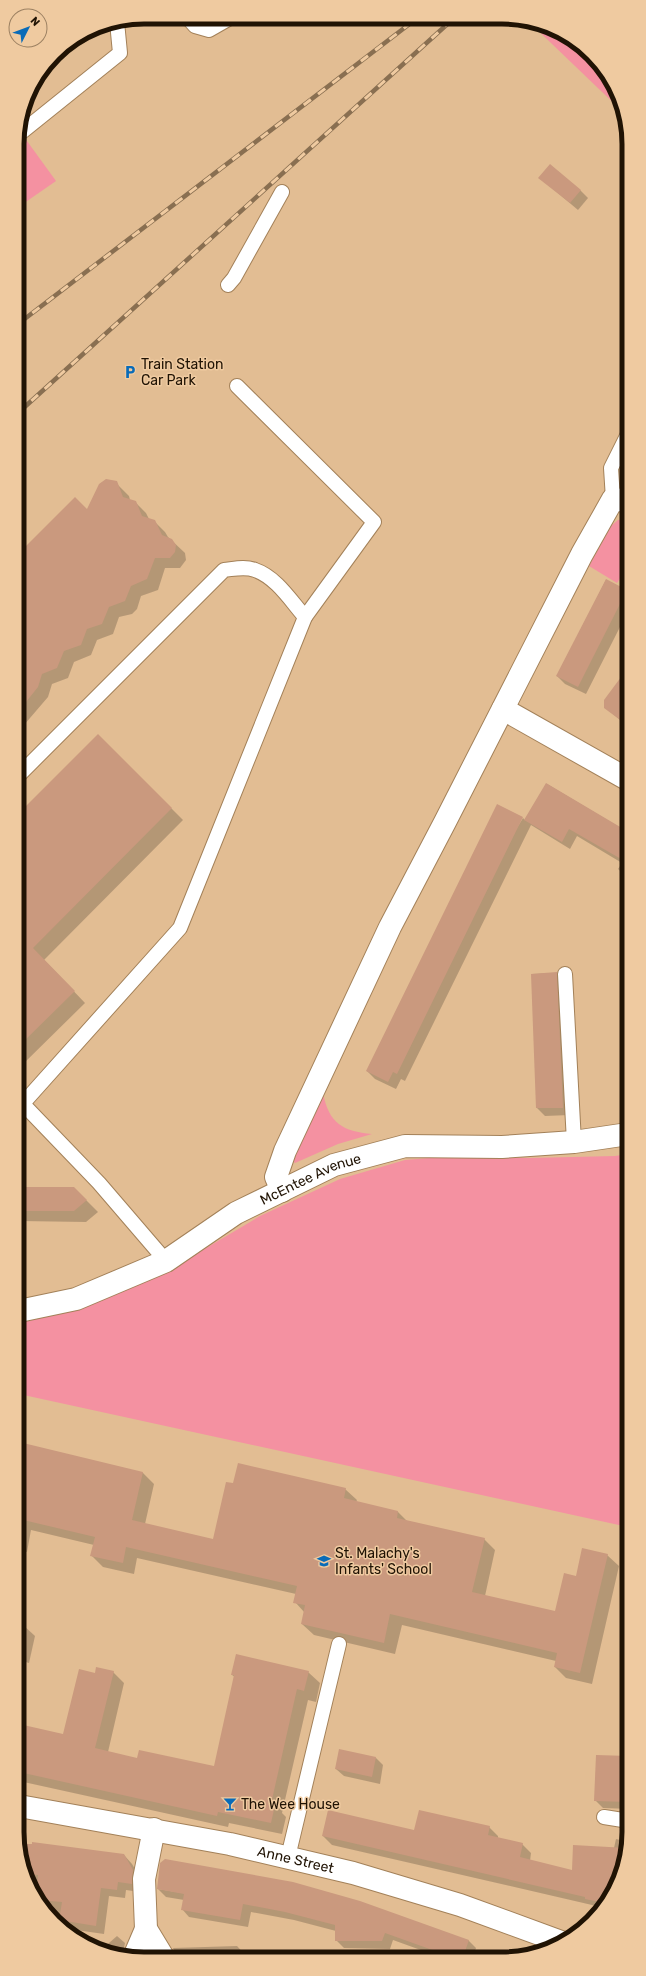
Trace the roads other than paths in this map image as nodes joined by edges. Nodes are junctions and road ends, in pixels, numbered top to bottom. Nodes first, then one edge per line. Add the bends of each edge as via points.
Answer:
1 (193, 24) edge
2 (220, 24) edge
3 (117, 27) edge
4 (25, 130) edge
5 (282, 192) dead end
6 (228, 285) dead end
7 (237, 386) dead end
8 (622, 446) edge
9 (620, 500) edge
10 (305, 617) junction
11 (503, 709) junction
12 (24, 770) edge
13 (622, 776) edge
14 (565, 974) dead end
15 (24, 1104) edge
16 (24, 1110) edge
17 (622, 1135) edge
18 (574, 1142) junction
19 (282, 1190) junction
20 (166, 1261) junction
21 (24, 1310) edge
22 (339, 1644) dead end
23 (24, 1807) edge
24 (604, 1817) dead end
25 (622, 1820) edge
26 (154, 1829) junction
27 (288, 1857) junction
28 (146, 1929) junction
29 (555, 1940) edge
30 (136, 1952) edge
31 (160, 1952) edge

1 - 2 lane via 209,30
3 - 4 lane via 120,53
5 - 6 lane
7 - 10 lane via 374,522
8 - 9 lane via 611,468
9 - 11 street via 582,554
10 - 12 lane via 271,578 255,570 224,570
10 - 15 lane via 180,928
11 - 13 street
11 - 19 street via 390,927 285,1152 276,1177
14 - 18 lane
16 - 20 lane via 99,1183
17 - 18 street, McEntee Avenue
18 - 19 street, McEntee Avenue via 502,1147 405,1146 334,1165
19 - 20 street, McEntee Avenue via 236,1213
20 - 21 street, McEntee Avenue via 76,1299
22 - 27 lane
23 - 26 street, Anne Street
24 - 25 lane
26 - 27 street, Anne Street
26 - 28 street via 144,1879
27 - 29 street, Anne Street via 353,1873 460,1905
28 - 30 street
28 - 31 street

